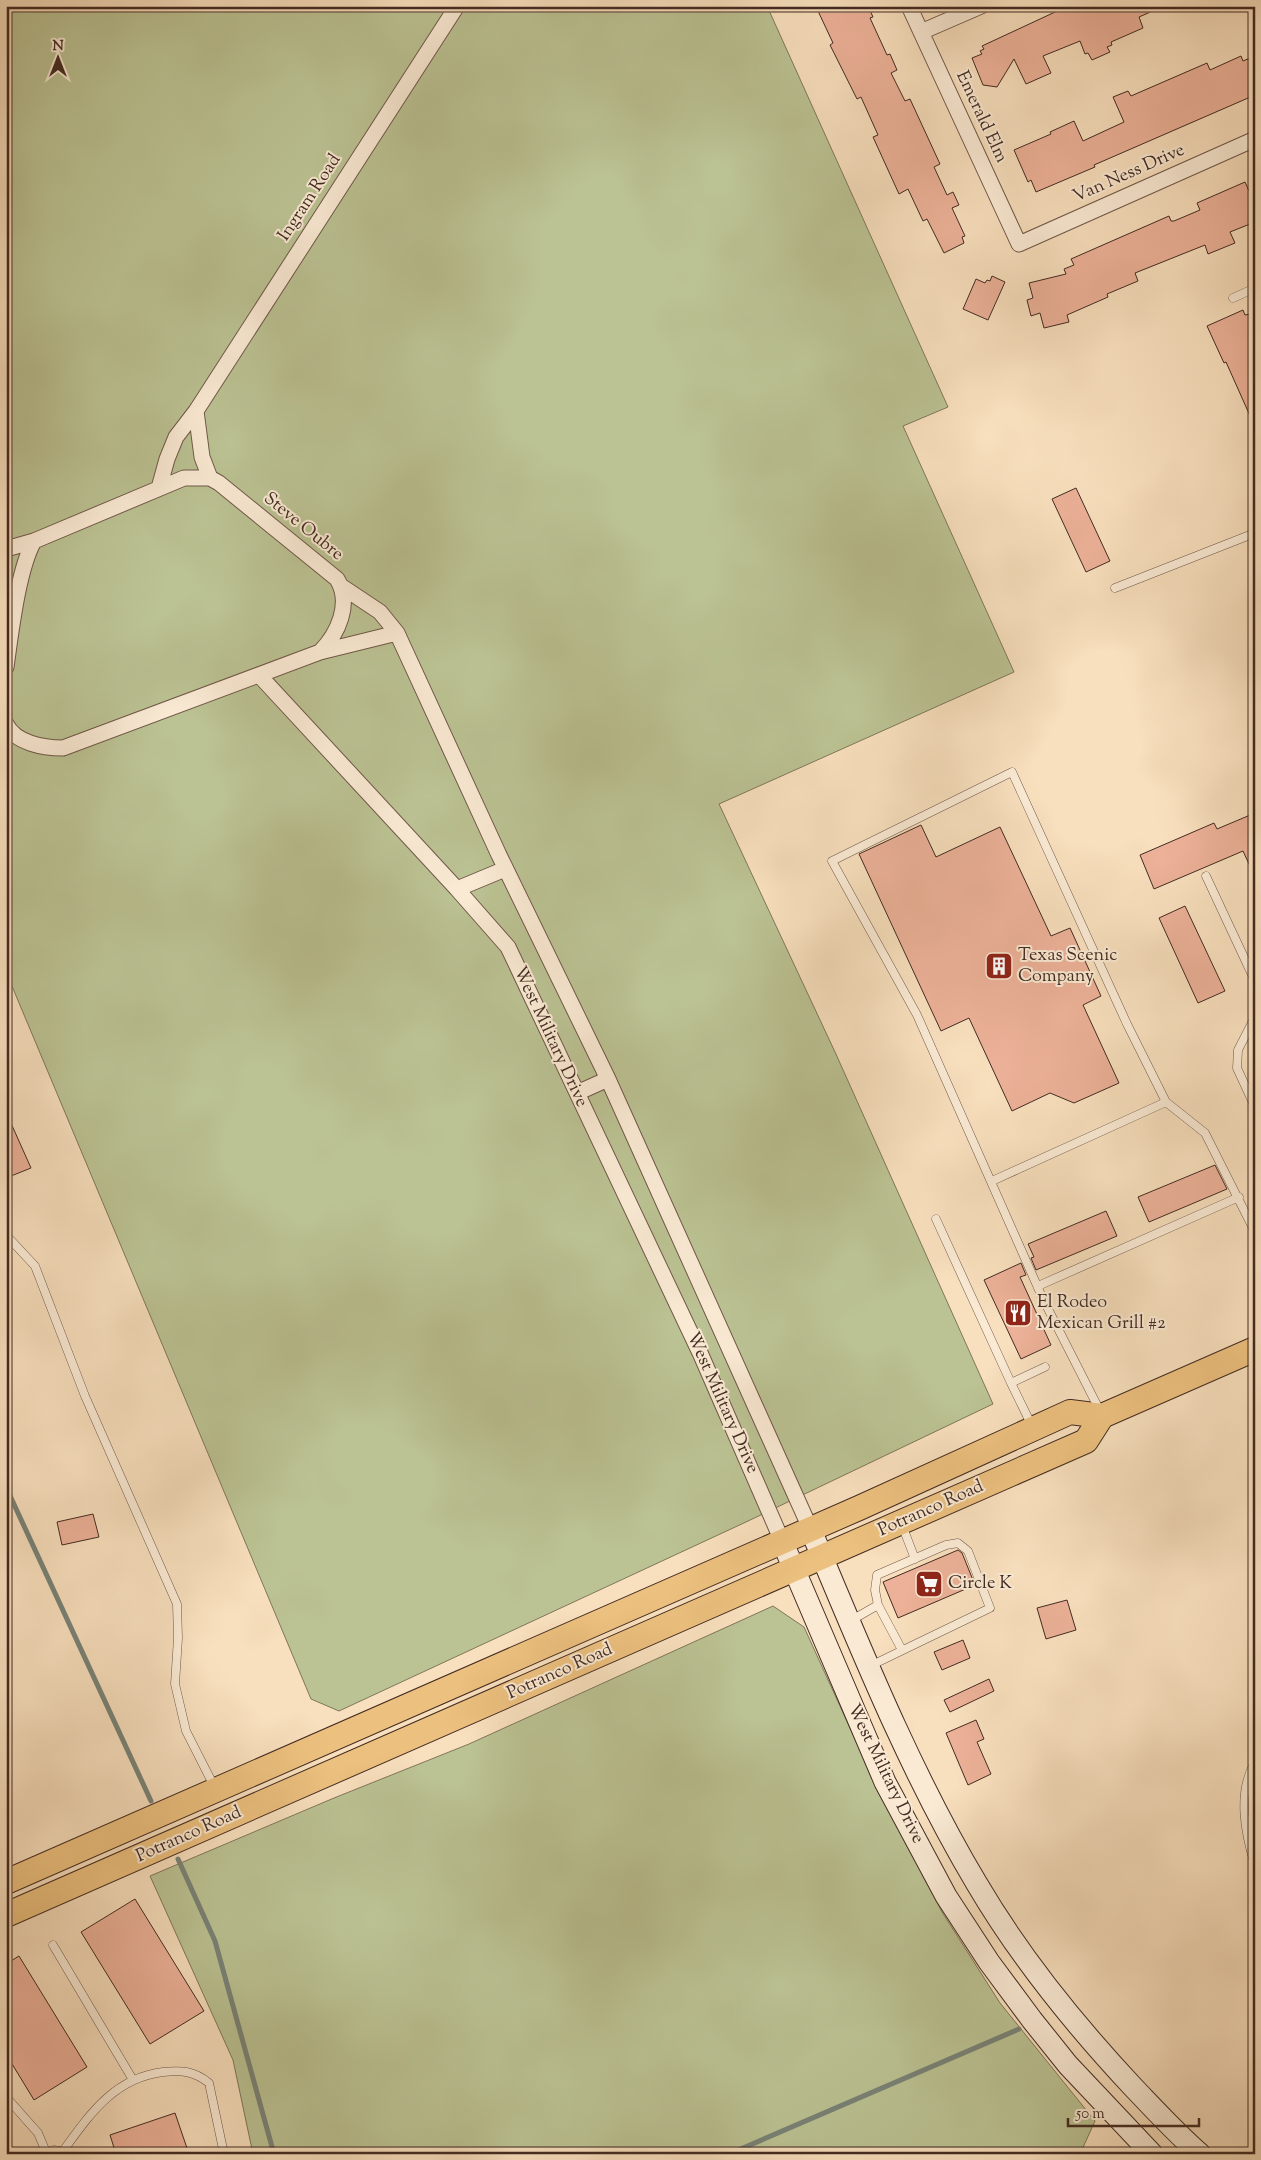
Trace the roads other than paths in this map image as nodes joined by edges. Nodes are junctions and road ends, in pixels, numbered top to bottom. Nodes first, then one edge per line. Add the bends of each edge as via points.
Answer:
1 (458, 6) edge
2 (909, 6) edge
3 (981, 6) edge
4 (921, 32) junction
5 (1255, 139) edge
6 (1018, 244) joint
7 (1255, 288) edge
8 (1233, 298) dead end
9 (196, 411) junction
10 (210, 478) junction
11 (158, 488) junction
12 (1255, 533) edge
13 (34, 541) junction
14 (6, 549) edge
15 (341, 586) junction
16 (1115, 588) dead end
17 (13, 589) edge
18 (397, 633) junction
19 (320, 652) junction
20 (6, 666) edge
21 (259, 675) junction
22 (6, 724) edge
23 (505, 869) junction
24 (1206, 876) dead end
25 (457, 889) junction
26 (1255, 981) edge
27 (1255, 1017) edge
28 (608, 1079) junction
29 (577, 1093) junction
30 (1166, 1102) junction
31 (1255, 1107) edge
32 (992, 1181) junction
33 (1239, 1197) junction
34 (936, 1218) dead end
35 (1255, 1232) edge
36 (6, 1235) edge
37 (1038, 1286) junction
38 (1255, 1349) edge
39 (1045, 1367) dead end
40 (1011, 1383) junction
41 (1102, 1416) junction
42 (1034, 1429) junction
43 (901, 1522) junction
44 (810, 1528) junction
45 (782, 1541) junction
46 (822, 1557) junction
47 (914, 1558) junction
48 (794, 1569) junction
49 (878, 1605) junction
50 (850, 1621) junction
51 (902, 1650) junction
52 (870, 1666) junction
53 (1255, 1762) edge
54 (216, 1790) junction
55 (1255, 1865) edge
56 (6, 1882) edge
57 (6, 1914) edge
58 (53, 1945) dead end
59 (1059, 2000) junction
60 (1032, 2020) junction
61 (133, 2080) junction
62 (6, 2097) edge
63 (6, 2150) edge
64 (67, 2152) edge
65 (45, 2153) edge
66 (11, 2154) edge
67 (224, 2154) edge
68 (1152, 2154) edge
69 (1200, 2154) edge

1 - 9 street, Ingram Road
2 - 4 street, Emerald Elm
3 - 4 street
4 - 6 street, Emerald Elm
5 - 6 street, Van Ness Drive
7 - 8 lane
9 - 10 street via 202,456
9 - 11 street, Ingram Road via 176,437
10 - 11 street via 184,478
10 - 15 street, Steve Oubre via 337,579
11 - 13 street
12 - 16 lane
13 - 14 street
13 - 17 street
15 - 18 street, West Military Drive via 380,612
15 - 19 street, Steve Oubre via 344,602 338,624 330,642
17 - 20 street
18 - 19 street
18 - 23 street, West Military Drive
19 - 21 street
21 - 22 street via 63,748 45,748 22,739 10,732
21 - 25 street, West Military Drive
23 - 25 street
23 - 28 street, West Military Drive
24 - 26 lane
25 - 29 street, West Military Drive via 508,947
27 - 31 lane via 1238,1050 1237,1068
28 - 29 street
28 - 44 street, West Military Drive
29 - 45 street, West Military Drive via 701,1355
30 - 32 lane
30 - 32 lane via 1012,772 832,861 916,1015
30 - 33 lane via 1205,1133
32 - 37 lane
33 - 35 lane
33 - 37 lane
34 - 40 lane
36 - 54 lane via 35,1266 85,1396 177,1604 175,1684 186,1731
37 - 41 lane
38 - 41 main road
39 - 40 lane
40 - 42 lane
41 - 42 main road, Potranco Road via 1070,1412
41 - 43 main road, Potranco Road via 1086,1441
42 - 44 main road, Potranco Road
43 - 46 main road, Potranco Road
43 - 47 lane
44 - 45 main road, Potranco Road
44 - 46 main road, West Military Drive
45 - 48 main road, West Military Drive
45 - 54 main road, Potranco Road
46 - 48 main road, Potranco Road
46 - 50 main road, West Military Drive
47 - 49 lane via 877,1575
47 - 51 lane via 958,1543 968,1551 990,1608
48 - 57 main road, Potranco Road
48 - 60 main road, West Military Drive via 885,1782 946,1896
49 - 50 lane
49 - 51 lane
50 - 52 main road, West Military Drive
51 - 52 lane
52 - 59 main road, West Military Drive via 918,1773 977,1884
53 - 55 lane via 1244,1803 1246,1834
54 - 56 main road, Potranco Road
58 - 61 lane
59 - 60 main road
59 - 69 main road, West Military Drive via 1094,2046
60 - 68 main road, West Military Drive via 1068,2065
61 - 64 lane via 114,2091 86,2120
61 - 67 lane via 152,2074 188,2071 209,2083
62 - 65 lane via 38,2133
63 - 66 lane
64 - 65 lane

